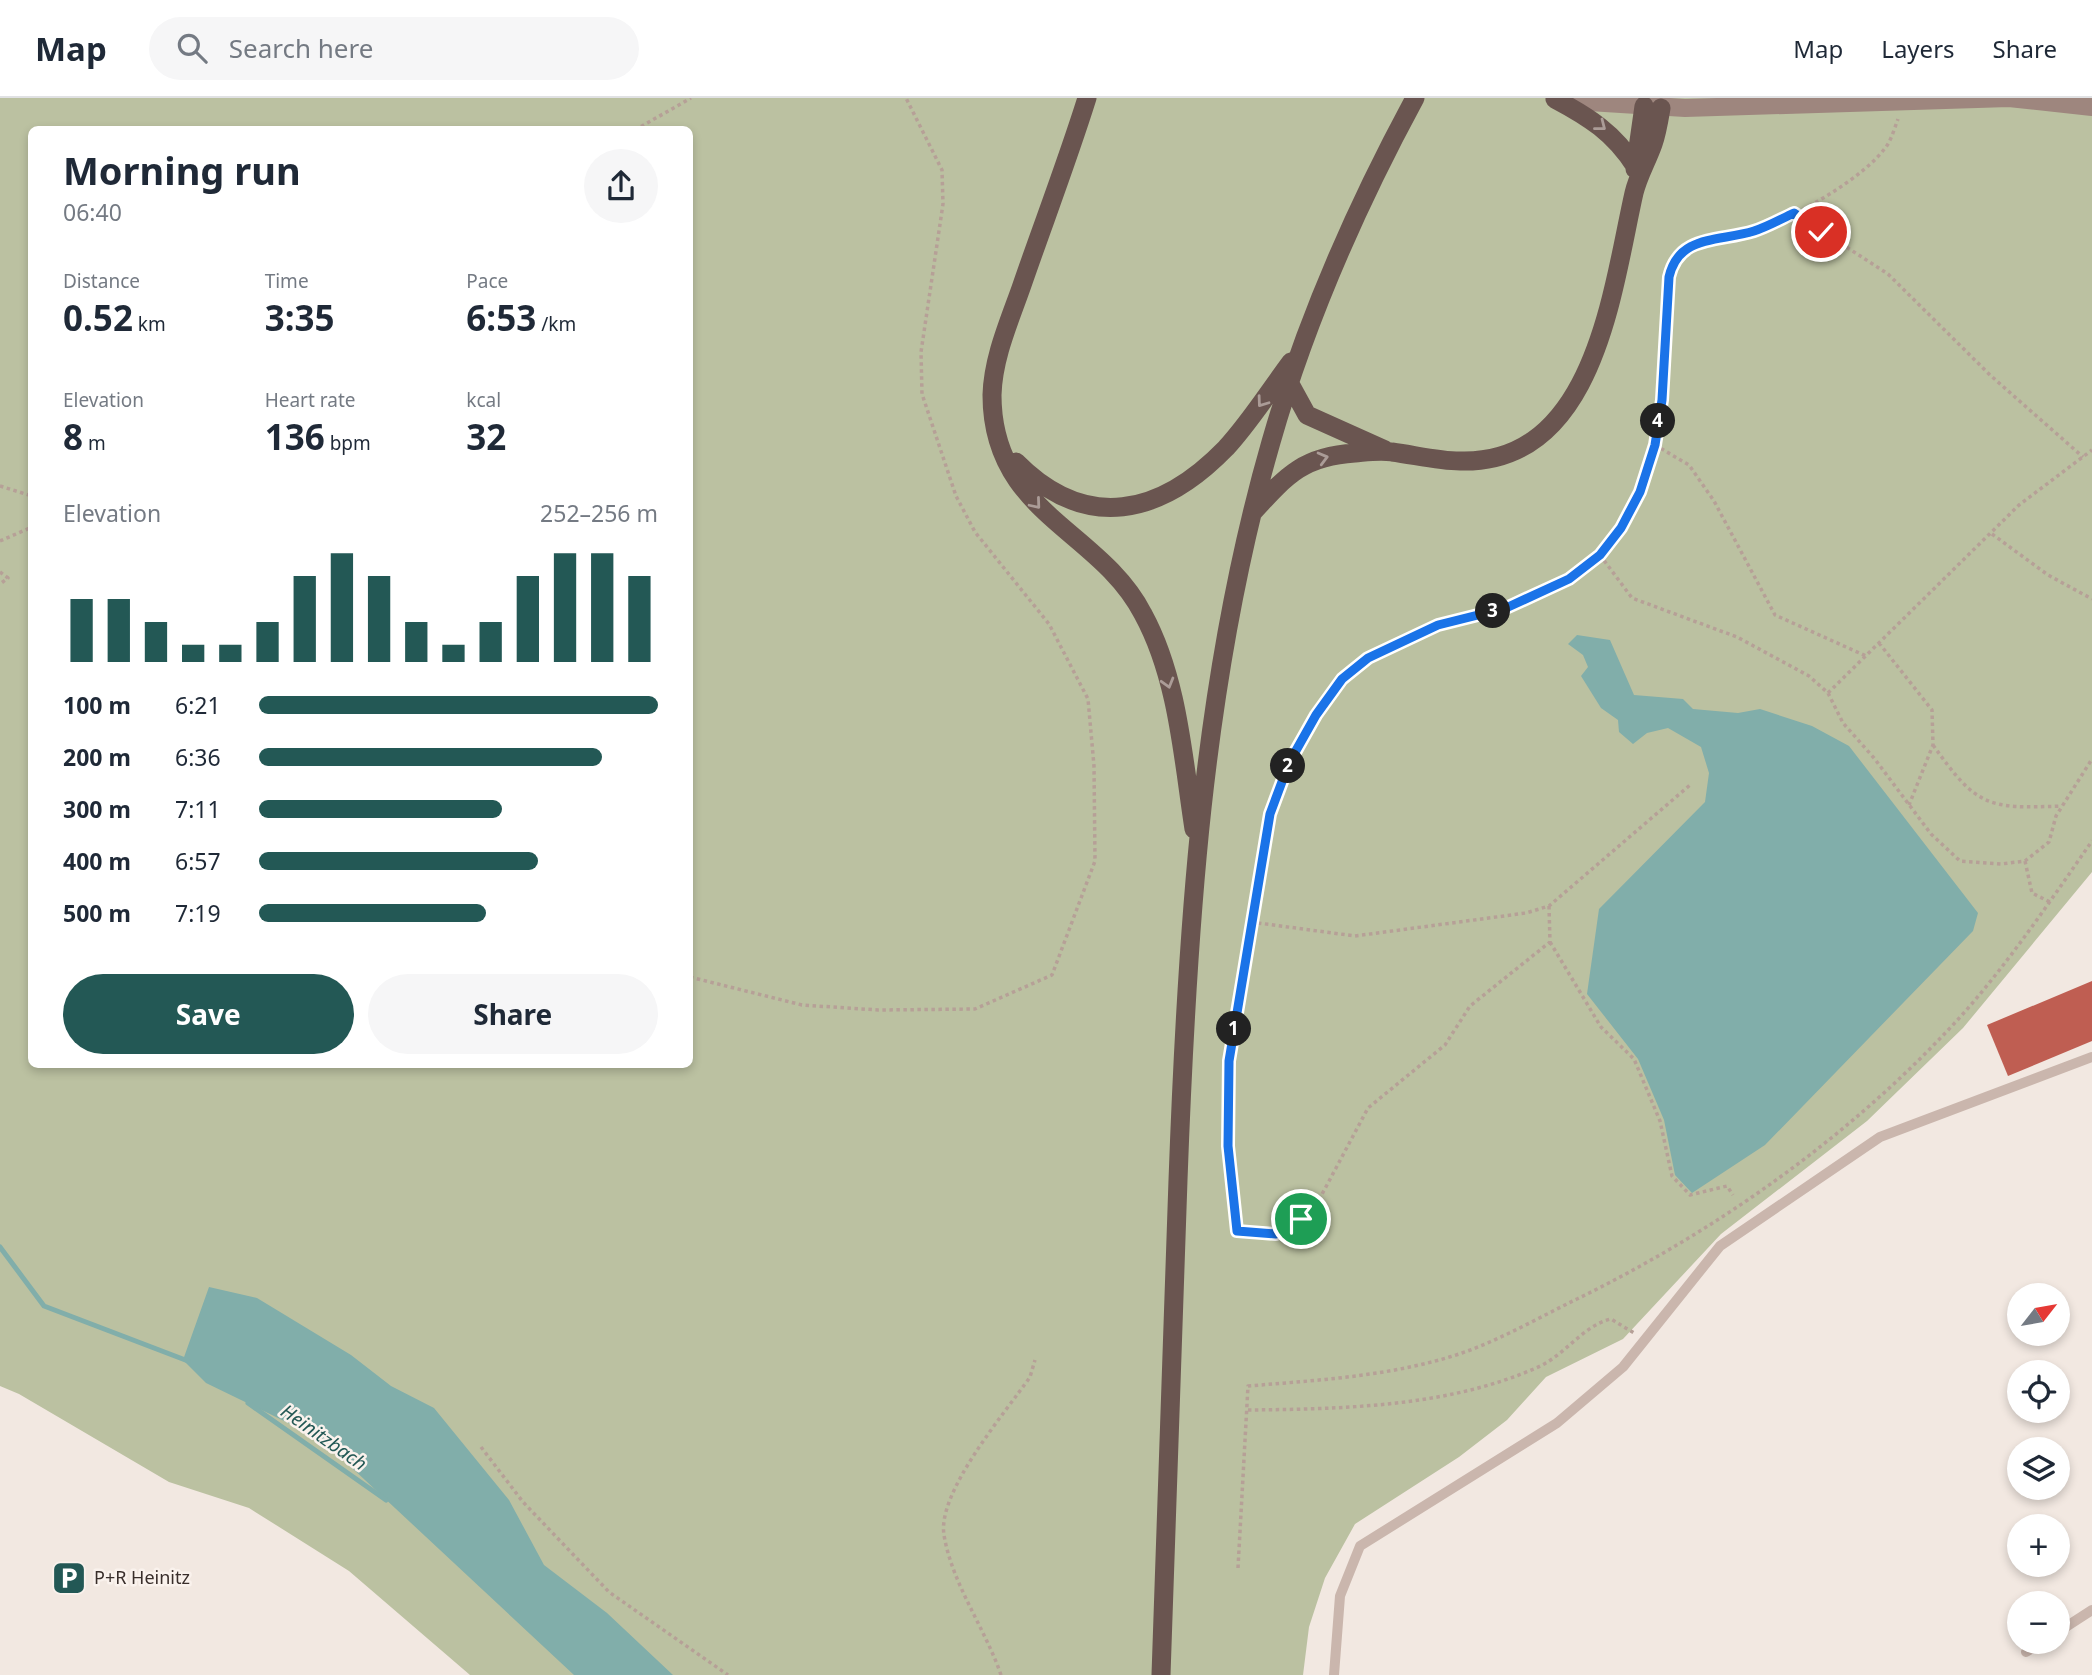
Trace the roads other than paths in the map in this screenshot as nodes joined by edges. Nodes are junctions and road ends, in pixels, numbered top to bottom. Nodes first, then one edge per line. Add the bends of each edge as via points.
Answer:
1 (1087, 98) edge
2 (1415, 98) edge
3 (1552, 99) edge
4 (1653, 107) junction
5 (2092, 107) edge
6 (1635, 166) junction
7 (1635, 188) junction
8 (1302, 347) junction
9 (1290, 384) junction
10 (1002, 446) junction
11 (1388, 451) junction
12 (1252, 514) junction
13 (1198, 854) junction
14 (2092, 1057) edge
15 (2092, 1610) edge
16 (2070, 1624) edge
17 (1161, 1675) edge
18 (1334, 1675) edge

1 - 10 highway via 995,369 993,416
2 - 8 highway via 1363,200
3 - 4 main road
3 -> 6 highway via 1602,127 1623,146
4 - 5 main road via 2009,98
4 - 6 highway
4 - 7 highway via 1654,143
6 - 7 highway
7 - 11 highway via 1601,338 1565,410 1532,440 1489,459 1462,462
8 - 9 highway
8 -> 10 highway via 1222,452 1181,487 1140,505 1110,509 1063,498 1030,476
9 - 11 highway via 1307,415
9 - 12 highway
10 -> 13 highway via 1012,470 1044,514 1111,571 1143,614 1177,719
12 -> 11 highway via 1286,476 1304,464 1341,454
12 - 13 highway via 1225,637
13 - 17 highway via 1182,1077
14 - 18 lane via 1880,1137 1720,1246 1623,1367 1557,1423 1360,1546 1340,1596
15 - 16 lane

